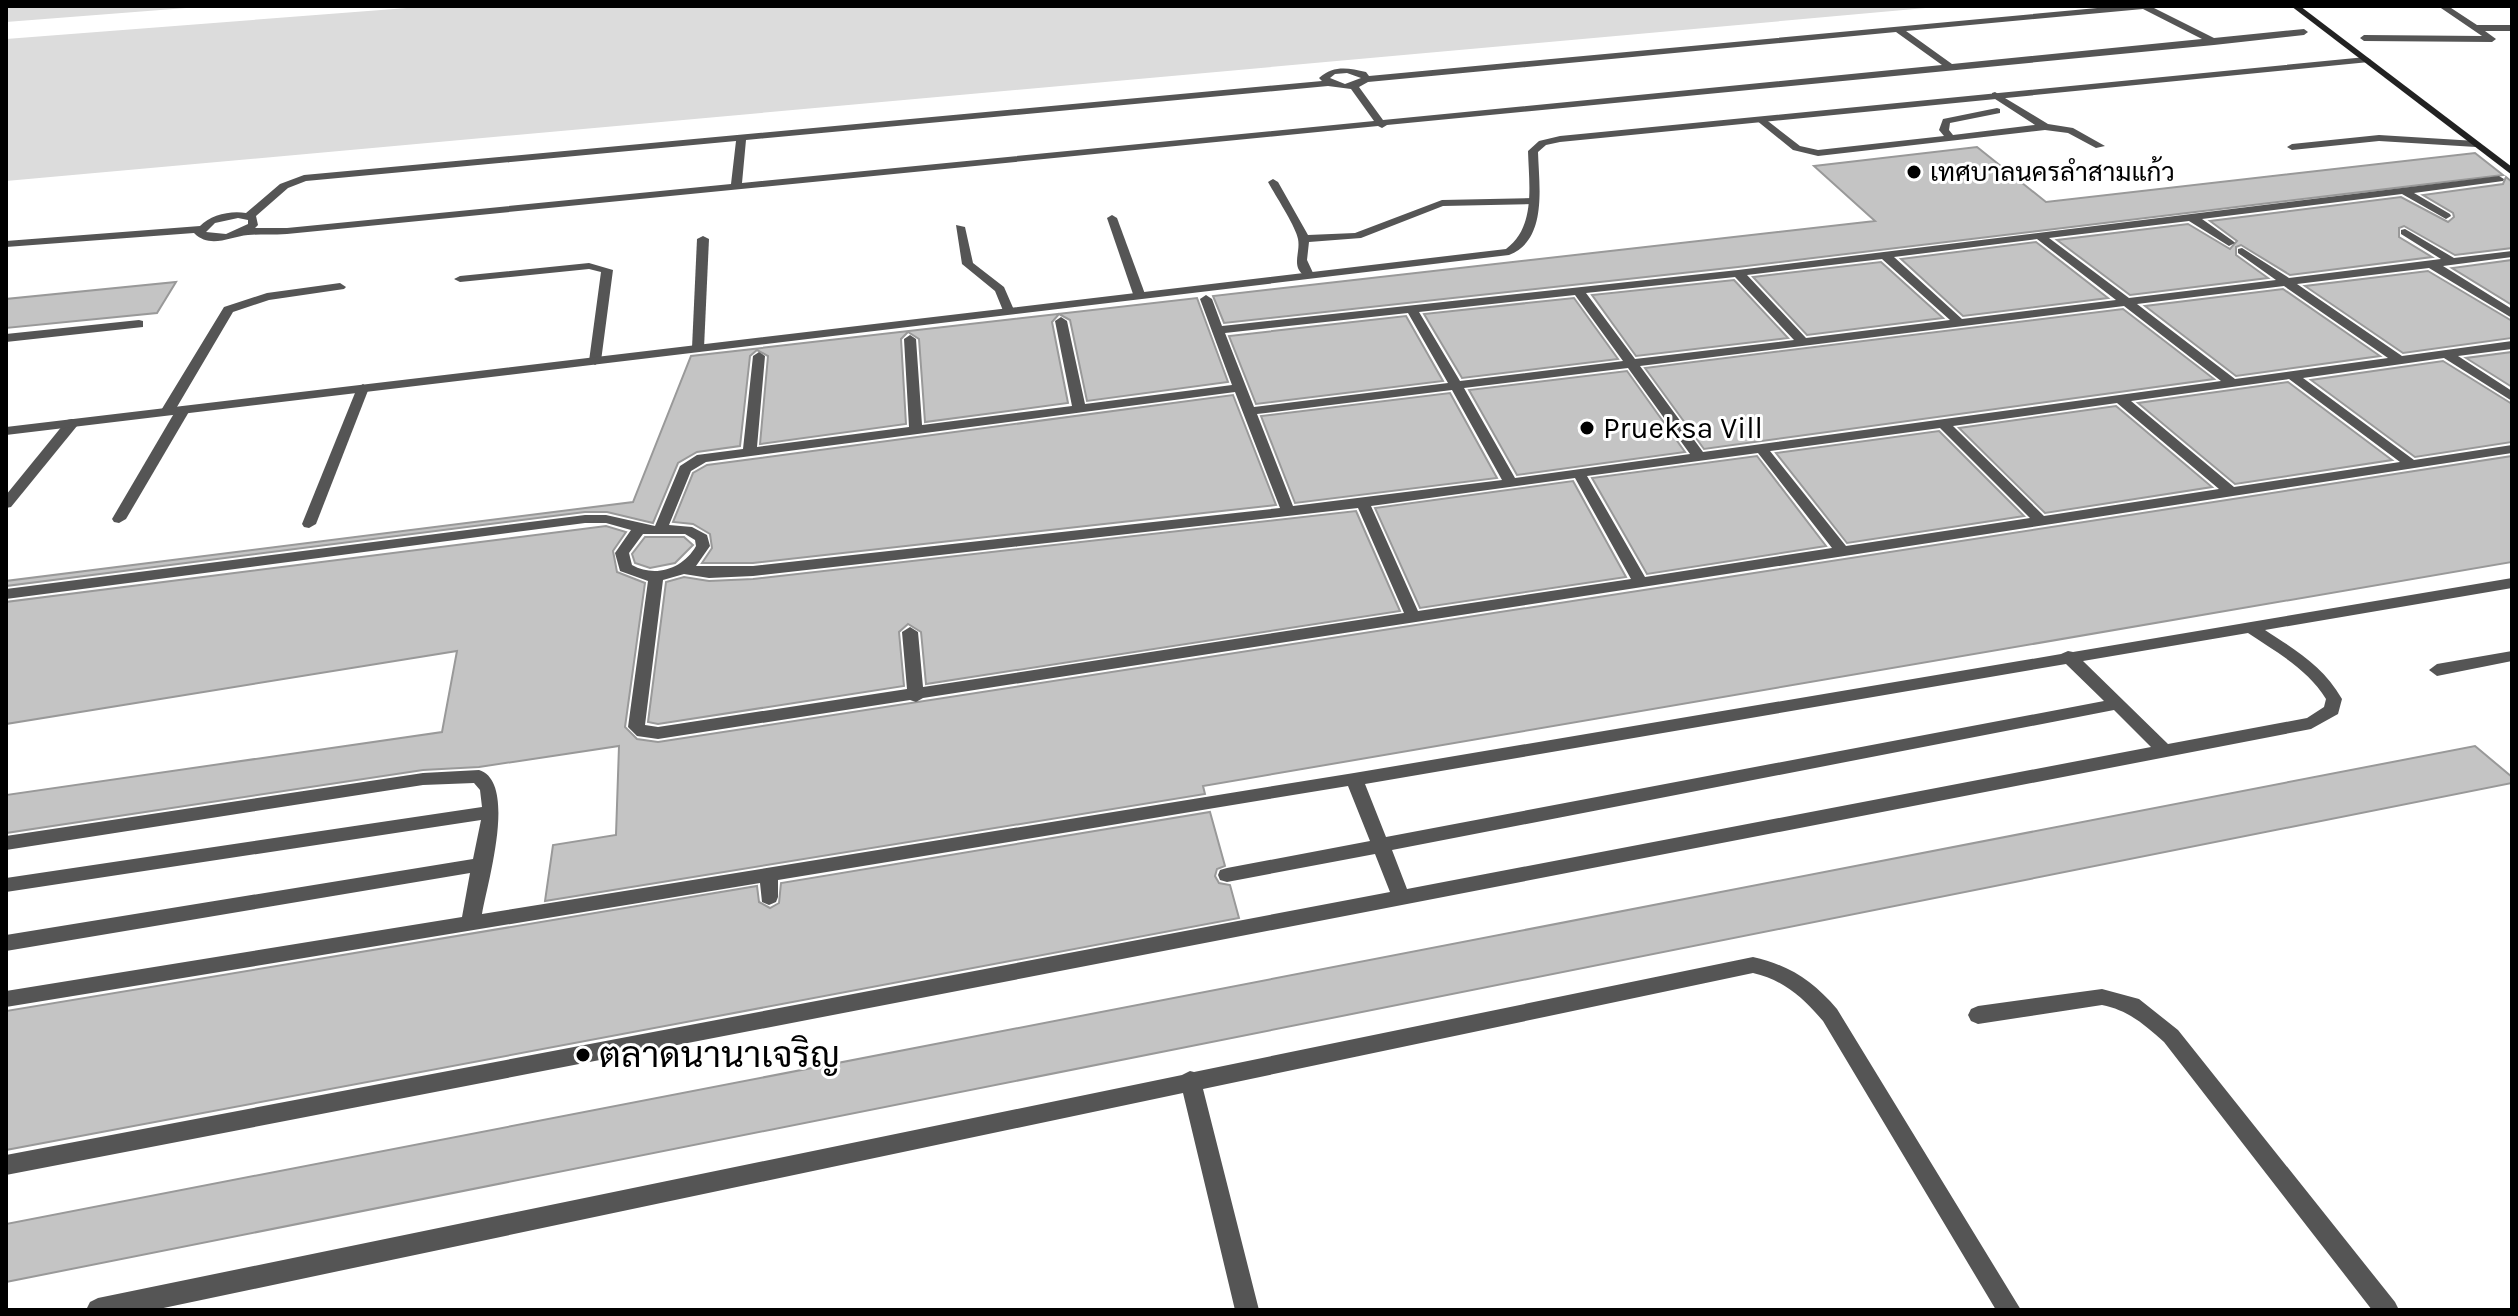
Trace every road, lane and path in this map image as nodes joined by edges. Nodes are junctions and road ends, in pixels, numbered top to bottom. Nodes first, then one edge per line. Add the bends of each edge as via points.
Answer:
1 (2145, 6) edge
2 (2295, 6) edge
3 (2442, 6) edge
4 (2475, 28) junction
5 (2512, 28) edge
6 (1897, 29) junction
7 (2304, 32) dead end
8 (2364, 38) dead end
9 (2214, 42) junction
10 (2366, 60) junction
11 (1952, 68) junction
12 (1366, 79) junction
13 (1328, 83) junction
14 (1354, 86) junction
15 (1995, 95) junction
16 (1997, 111) dead end
17 (1761, 120) junction
18 (1382, 125) junction
19 (2045, 127) junction
20 (741, 138) junction
21 (1951, 138) junction
22 (2476, 144) junction
23 (2100, 146) dead end
24 (2292, 147) dead end
25 (2512, 172) edge
26 (2499, 179) dead end
27 (1273, 182) dead end
28 (736, 188) junction
29 (2404, 191) junction
30 (1533, 201) junction
31 (249, 216) junction
32 (2446, 216) dead end
33 (1112, 218) dead end
34 (2193, 218) junction
35 (960, 227) dead end
36 (199, 229) junction
37 (244, 232) junction
38 (2405, 232) dead end
39 (2041, 237) junction
40 (703, 239) dead end
41 (1304, 239) junction
42 (2229, 243) dead end
43 (6, 244) edge
44 (2242, 251) dead end
45 (2512, 254) edge
46 (1885, 255) junction
47 (2453, 262) junction
48 (2433, 265) junction
49 (1738, 273) junction
50 (1308, 275) junction
51 (460, 279) dead end
52 (2290, 285) junction
53 (340, 287) dead end
54 (1578, 291) junction
55 (1139, 294) junction
56 (1206, 299) dead end
57 (2124, 303) junction
58 (1412, 309) junction
59 (1008, 310) junction
60 (2512, 314) edge
61 (1061, 321) dead end
62 (1960, 323) junction
63 (139, 324) dead end
64 (1220, 330) junction
65 (6, 338) edge
66 (910, 339) dead end
67 (1803, 342) junction
68 (2512, 345) edge
69 (698, 348) junction
70 (2446, 354) junction
71 (759, 356) dead end
72 (595, 361) junction
73 (2400, 361) junction
74 (1633, 365) junction
75 (2293, 376) junction
76 (2232, 383) junction
77 (1457, 387) junction
78 (363, 388) junction
79 (1240, 388) junction
80 (2512, 397) edge
81 (2120, 399) junction
82 (1079, 409) junction
83 (183, 410) junction
84 (1251, 411) junction
85 (167, 412) junction
86 (72, 423) junction
87 (1943, 423) junction
88 (916, 430) junction
89 (6, 431) edge
90 (1760, 447) junction
91 (2512, 449) edge
92 (750, 451) junction
93 (1698, 455) junction
94 (2411, 464) junction
95 (1578, 472) junction
96 (1510, 481) junction
97 (2232, 493) junction
98 (1363, 503) junction
99 (6, 504) edge
100 (1288, 511) junction
101 (119, 519) dead end
102 (2042, 522) junction
103 (309, 524) dead end
104 (640, 528) junction
105 (661, 528) junction
106 (1843, 552) junction
107 (683, 569) junction
108 (656, 576) junction
109 (1641, 583) junction
110 (2512, 583) edge
111 (6, 594) edge
112 (1414, 619) junction
113 (2250, 627) junction
114 (910, 632) dead end
115 (2068, 656) junction
116 (2512, 656) edge
117 (2437, 670) dead end
118 (916, 696) junction
119 (2117, 704) junction
120 (2165, 751) junction
121 (1354, 779) junction
122 (491, 812) junction
123 (6, 843) edge
124 (1381, 847) junction
125 (478, 865) junction
126 (769, 875) junction
127 (1227, 875) dead end
128 (6, 885) edge
129 (1401, 896) junction
130 (769, 897) dead end
131 (471, 921) junction
132 (6, 943) edge
133 (6, 999) edge
134 (1978, 1015) dead end
135 (1190, 1080) junction
136 (6, 1165) edge
137 (98, 1310) edge
138 (1247, 1310) edge
139 (2009, 1310) edge
140 (2387, 1310) edge

1 - 6 street
1 - 9 street
2 - 10 street
3 - 4 street
4 - 5 street
4 - 8 street via 2492,39
6 - 11 street
6 - 12 street
7 - 9 street
9 - 11 street
10 - 15 street
10 - 22 street
11 - 18 street
12 - 13 street via 1339,70 1325,76
12 - 14 street
13 - 14 street
13 - 20 street
14 - 18 street
15 - 17 street
15 - 19 street
16 - 21 street via 1946,121 1944,130
17 - 21 street via 1805,152
17 - 30 street via 1543,143 1533,151
18 - 28 street
19 - 21 street
19 - 23 street via 2070,130
20 - 28 street
20 - 31 street via 304,178 284,186
22 - 24 street via 2379,138
22 - 25 street
26 - 29 street
27 - 41 street
28 - 37 street
29 - 32 street
29 - 34 street
30 - 41 street via 1442,203 1357,236
30 - 50 street via 1523,245 1509,252
31 - 36 street via 224,217
31 - 37 street via 254,221
33 - 55 street
34 - 39 street
34 - 42 street
35 - 59 street via 968,264 1000,289
36 - 37 street via 210,238
36 - 43 street
38 - 47 street
39 - 46 street
39 - 57 street
40 - 69 street
41 - 50 street via 1301,260
44 - 52 street
45 - 47 street
46 - 49 street
46 - 62 street
47 - 48 street
48 - 52 street
48 - 60 street
49 - 54 street
49 - 67 street
50 - 55 street
51 - 72 street via 607,270
52 - 57 street
52 - 73 street
53 - 85 street via 267,297 228,310
54 - 58 street
54 - 74 street
55 - 59 street
56 - 64 street
57 - 62 street
57 - 76 street
58 - 64 street
58 - 77 street
59 - 69 street
61 - 82 street
62 - 67 street
63 - 65 street
64 - 79 street
66 - 88 street
67 - 74 street
68 - 70 street
69 - 72 street
70 - 73 street
70 - 80 street
71 - 92 street
72 - 78 street
73 - 75 street
74 - 77 street
74 - 93 street
75 - 76 street
75 - 94 street
76 - 81 street
77 - 84 street
77 - 96 street
78 - 83 street
78 - 103 street
79 - 82 street
79 - 84 street
81 - 87 street
81 - 97 street
82 - 88 street
83 - 85 street
83 - 101 street
84 - 100 street
85 - 86 street
86 - 89 street
86 - 99 street
87 - 90 street
87 - 102 street
88 - 92 street
90 - 93 street
90 - 106 street
91 - 94 street
92 - 105 street via 691,463
93 - 95 street
94 - 97 street
95 - 96 street
95 - 109 street
96 - 98 street
97 - 102 street
98 - 100 street
98 - 112 street
100 - 107 street via 741,572
102 - 106 street
104 - 105 street
104 - 108 street via 621,561 632,573
104 - 111 street via 585,519
105 - 107 street via 687,528 702,538 700,554
106 - 109 street
107 - 108 street
108 - 118 street via 636,727 643,732 703,729
109 - 112 street
110 - 113 street
112 - 118 street
113 - 115 street
113 - 120 street via 2324,682 2334,699 2332,710 2311,723
114 - 118 street
115 - 119 street
115 - 121 street
116 - 117 street
119 - 120 street
119 - 124 street
120 - 129 street
121 - 124 street
121 - 126 street
122 - 123 street via 489,789 479,776 461,775
122 - 125 street
122 - 128 street
124 - 127 street
124 - 129 street
125 - 131 street
125 - 132 street
126 - 130 street
126 - 131 street
129 - 136 street
131 - 133 street
134 - 140 street via 2102,997 2122,999 2142,1010 2171,1036
135 - 137 street
135 - 138 street
135 - 139 street via 1753,965 1777,969 1802,983 1830,1015

